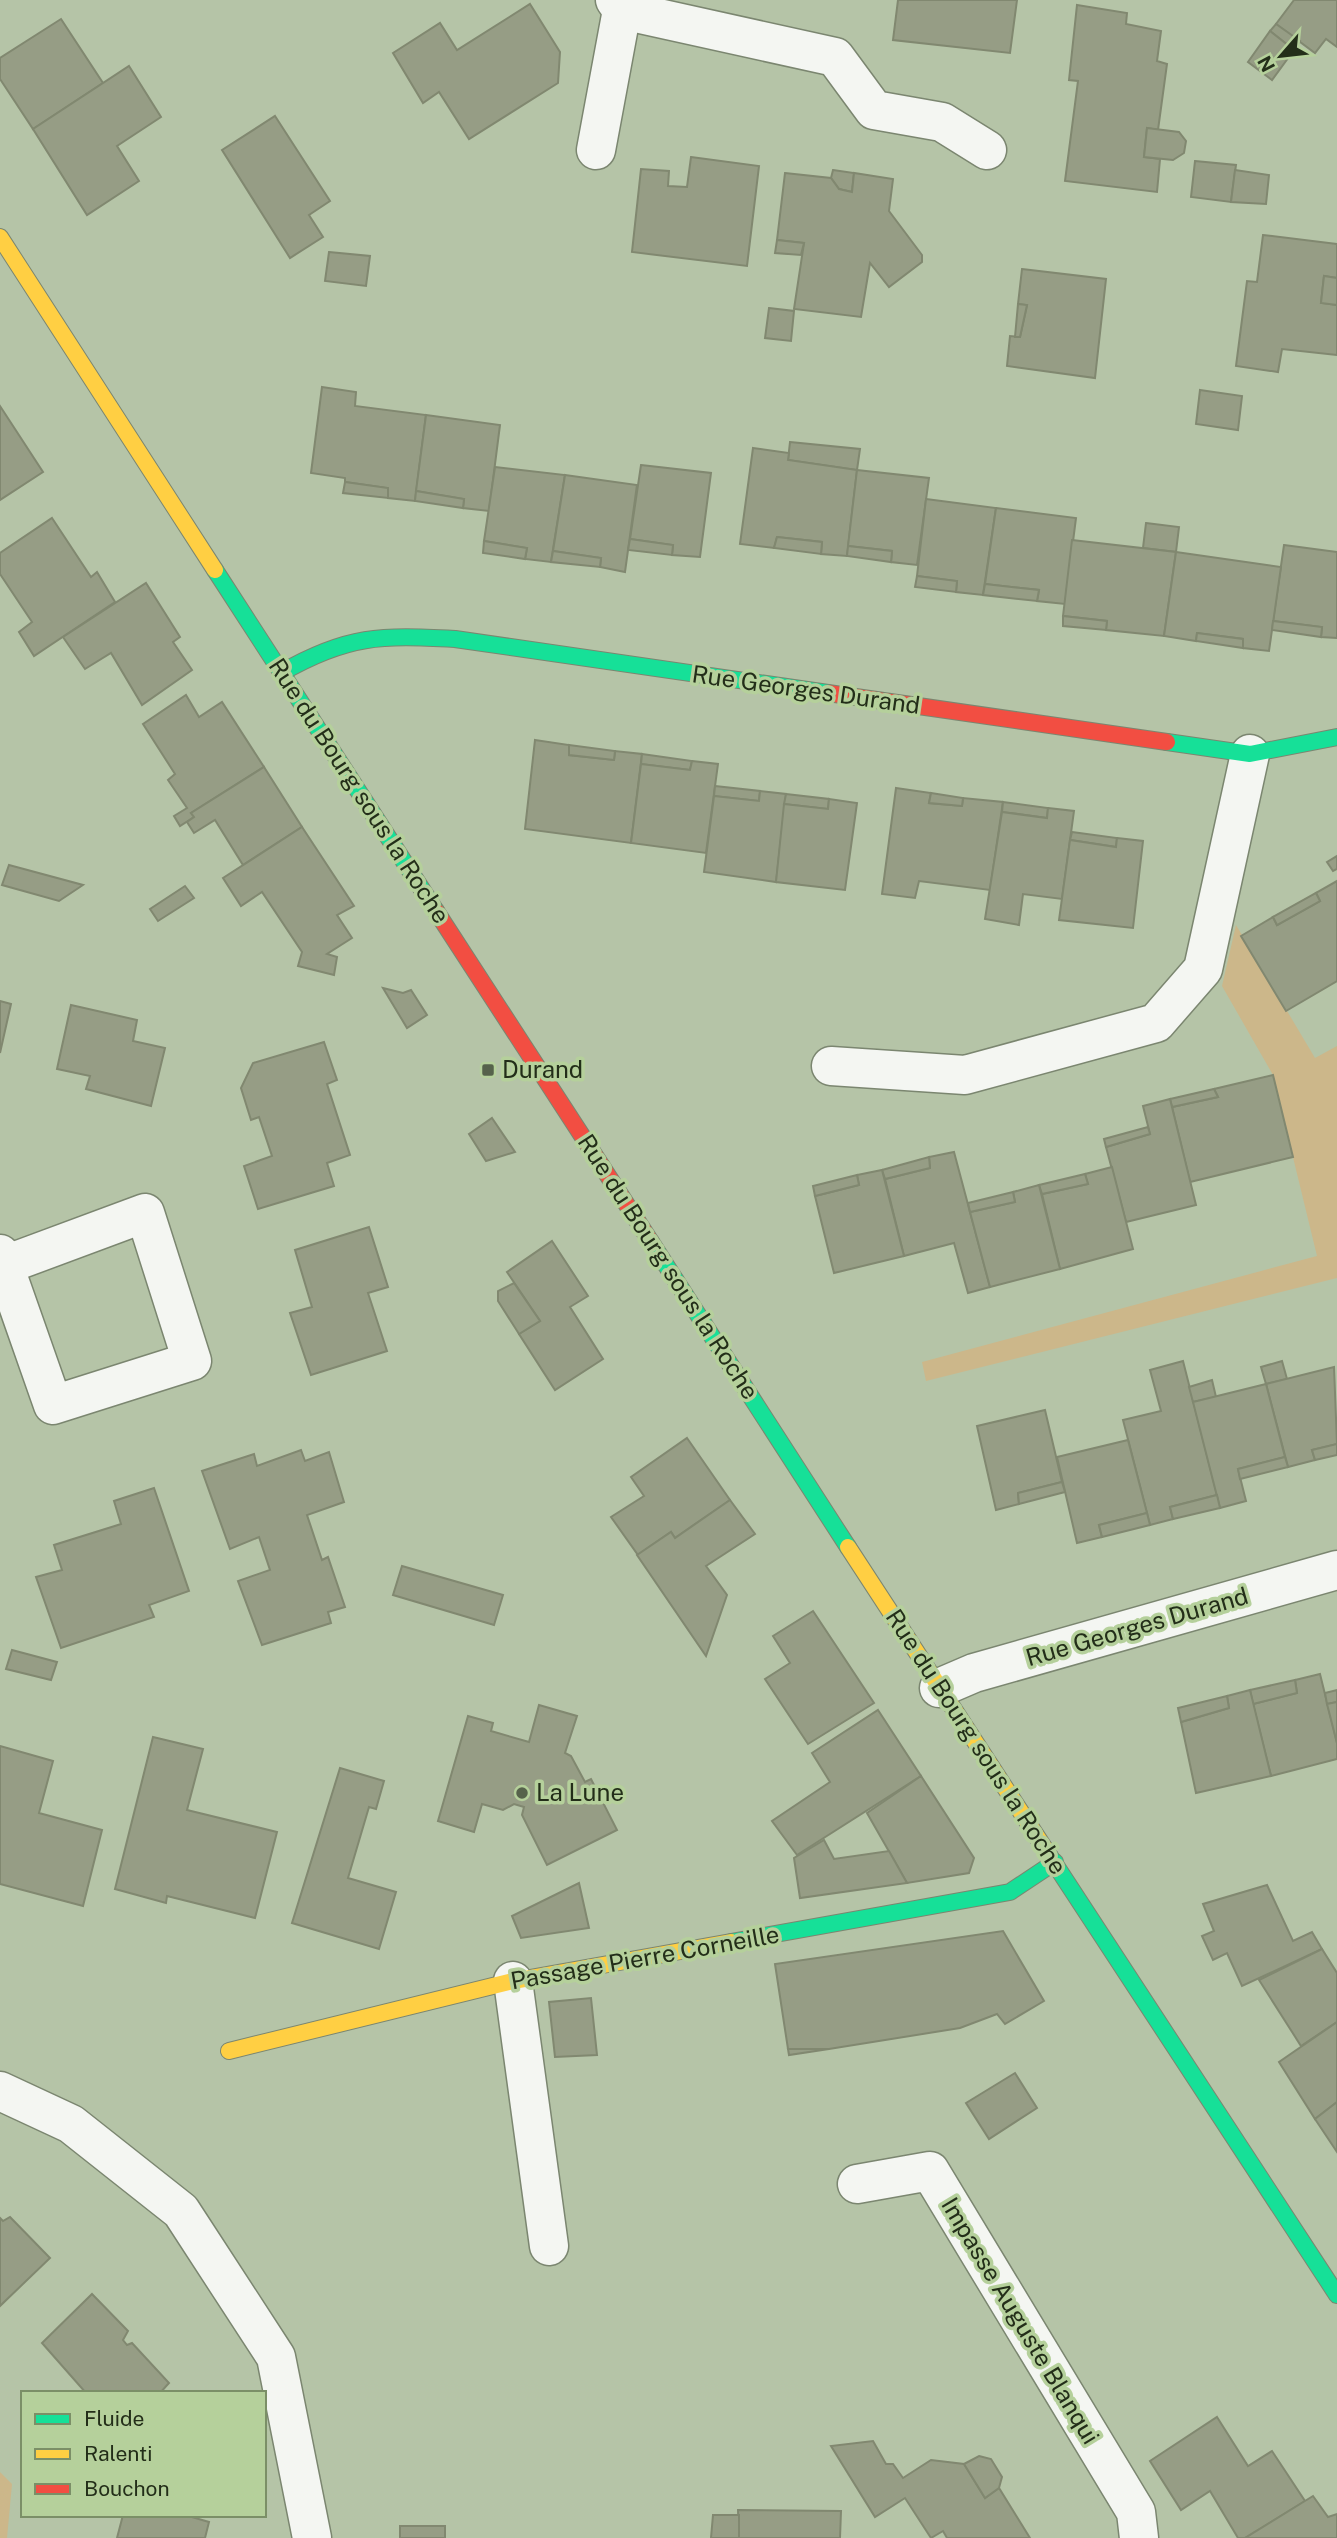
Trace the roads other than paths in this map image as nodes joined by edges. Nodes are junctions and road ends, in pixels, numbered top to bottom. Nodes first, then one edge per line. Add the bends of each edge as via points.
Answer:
1 (619, 5) edge
2 (596, 150) dead end
3 (986, 150) dead end
4 (0, 237) edge
5 (281, 673) junction
6 (1337, 737) edge
7 (1250, 754) junction
8 (831, 1066) dead end
9 (2, 1260) edge
10 (1337, 1570) edge
11 (939, 1688) junction
12 (1055, 1862) junction
13 (513, 1981) junction
14 (229, 2051) dead end
15 (0, 2091) edge
16 (857, 2183) dead end
17 (549, 2246) dead end
18 (1337, 2295) edge
19 (312, 2538) edge
20 (1139, 2538) edge

1 - 2 street
1 - 3 street via 835,57 874,110 942,122
4 - 5 main road, Rue du Bourg sous la Roche
5 - 7 main road, Rue Georges Durand via 344,640 377,635 455,639
5 - 11 main road, Rue du Bourg sous la Roche
6 - 7 main road, Rue Georges Durand
7 - 8 street via 1203,969 1156,1023 965,1075
9 - 9 street via 53,1405 192,1360 145,1213
10 - 11 street, Rue Georges Durand via 974,1673
11 - 12 main road, Rue du Bourg sous la Roche
12 - 13 main road, Passage Pierre Corneille via 1010,1892
12 - 18 main road, Rue du Bourg sous la Roche
13 - 14 main road, Passage Pierre Corneille
13 - 17 street
15 - 19 street via 71,2124 181,2211 276,2357
16 - 20 street, Impasse Auguste Blanqui via 930,2171 1136,2512

